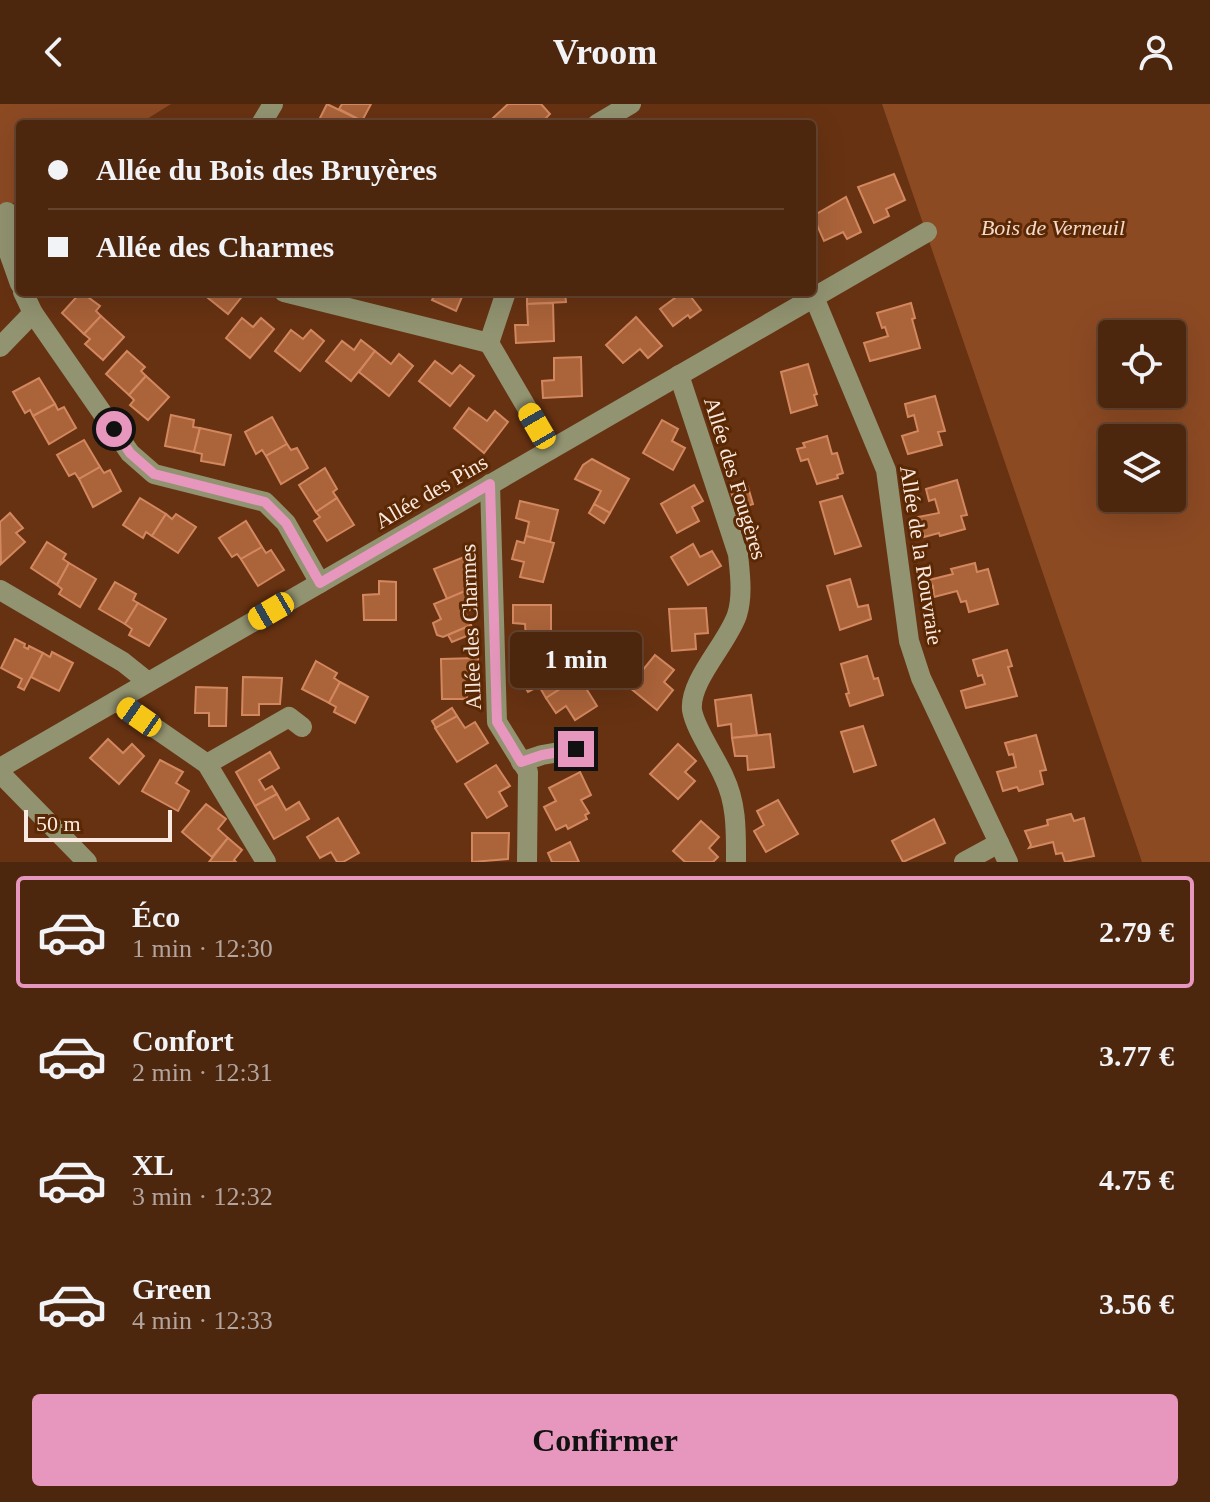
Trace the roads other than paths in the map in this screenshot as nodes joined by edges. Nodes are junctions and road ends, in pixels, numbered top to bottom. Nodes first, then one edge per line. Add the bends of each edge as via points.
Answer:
1 (631, 104) edge
2 (604, 120) edge
3 (7, 212) dead end
4 (927, 232) dead end
5 (16, 273) edge
6 (25, 296) edge
7 (300, 296) edge
8 (505, 296) edge
9 (816, 296) edge
10 (814, 297) joint
11 (33, 313) junction
12 (489, 343) junction
13 (0, 347) edge
14 (679, 375) junction
15 (551, 449) junction
16 (490, 484) junction
17 (320, 583) junction
18 (0, 590) edge
19 (148, 682) junction
20 (116, 701) junction
21 (302, 727) dead end
22 (576, 749) dead end
23 (521, 762) junction
24 (207, 764) junction
25 (0, 770) edge
26 (999, 843) junction
27 (87, 862) edge
28 (266, 862) edge
29 (527, 862) edge
30 (736, 862) edge
31 (964, 862) edge
32 (1008, 862) edge

1 - 2 street
3 - 5 street via 9,253
4 - 9 street, Allée des Pins
6 - 11 street
7 - 12 street
8 - 12 street
10 - 14 street, Allée des Pins
10 - 26 street, Allée de la Rouvraie via 886,470 909,641 921,678
11 - 13 street
11 - 17 street via 130,453 154,474 265,502 286,523
12 - 15 street
14 - 15 street, Allée des Pins
14 - 30 street, Allée des Fougères via 738,554 737,613 694,690 692,709 732,796
15 - 16 street, Allée des Pins
16 - 17 street, Allée des Pins
16 - 23 street, Allée des Charmes via 497,722
17 - 19 street, Allée des Pins
18 - 19 street
19 - 20 street, Allée des Pins
20 - 24 street
20 - 25 street, Allée des Pins
21 - 24 street via 289,717
22 - 23 street
23 - 29 street, Allée des Charmes via 528,772
24 - 28 street
25 - 27 street
26 - 31 street
26 - 32 street, Allée de la Rouvraie

